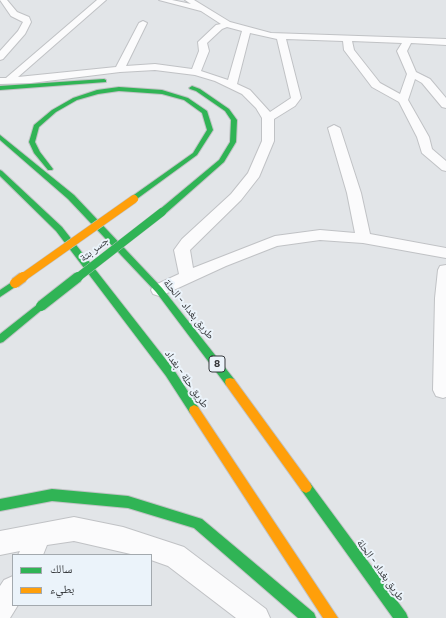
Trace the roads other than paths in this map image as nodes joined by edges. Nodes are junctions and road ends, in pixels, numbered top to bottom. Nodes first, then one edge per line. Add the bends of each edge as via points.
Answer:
1 (3, 0) edge
2 (102, 0) edge
3 (163, 0) edge
4 (189, 0) edge
5 (207, 11) junction
6 (143, 23) dead end
7 (227, 24) junction
8 (246, 30) junction
9 (281, 36) junction
10 (347, 39) junction
11 (408, 41) junction
12 (446, 42) edge
13 (0, 56) edge
14 (196, 72) junction
15 (122, 74) junction
16 (412, 74) junction
17 (3, 83) edge
18 (232, 84) junction
19 (184, 86) dead end
20 (403, 100) junction
21 (446, 105) edge
22 (268, 118) junction
23 (334, 128) dead end
24 (0, 137) edge
25 (446, 167) edge
26 (0, 172) edge
27 (71, 197) junction
28 (363, 238) junction
29 (446, 253) edge
30 (446, 270) edge
31 (187, 277) junction
32 (159, 290) junction
33 (0, 294) edge
34 (0, 339) edge
35 (443, 390) dead end
36 (0, 505) edge
37 (0, 543) edge
38 (35, 544) edge
39 (12, 591) edge
40 (0, 610) edge
41 (300, 615) edge
42 (256, 618) edge
43 (331, 618) edge
44 (401, 618) edge

1 - 13 street via 14,14 26,19 27,22 22,32
2 - 17 street
3 - 5 street
4 - 5 street
5 - 7 street
6 - 15 street
7 - 8 street
7 - 14 street via 219,27 202,42 204,51
8 - 9 street
8 - 18 street
9 - 10 street
9 - 22 street via 296,98 292,104
10 - 11 street
10 - 20 street via 349,50 376,85
11 - 12 street
11 - 16 street via 402,51
14 - 15 street via 155,67
14 - 18 street
15 - 17 street
16 - 20 street
16 - 21 street via 426,81
18 - 22 street via 246,92
19 - 34 highway, جسر بتة, bridge via 198,90 226,110 234,120 233,142 222,161 162,212
20 - 25 street via 423,137 426,150
22 - 31 street via 268,141 254,174 236,197 187,242 182,250
23 - 28 street via 354,193
24 - 27 highway, طريق بغداد - الحلة / 8
26 - 43 highway, طريق حلة - بغداد via 59,229 170,373
27 - 32 highway, طريق بغداد - الحلة / 8
27 - 33 highway, جسر بتة, bridge via 32,142 36,126 59,108 75,99 97,92 126,90 162,92 186,99 205,112 210,130 195,154
28 - 29 street
28 - 31 street via 320,235 275,241
30 - 35 street via 443,298
31 - 32 street
32 - 44 highway, طريق بغداد - الحلة / 8 via 211,356
36 - 41 highway via 52,495 98,499 128,502 198,523
37 - 38 street
38 - 42 street via 74,529 124,539 175,556
39 - 40 street

